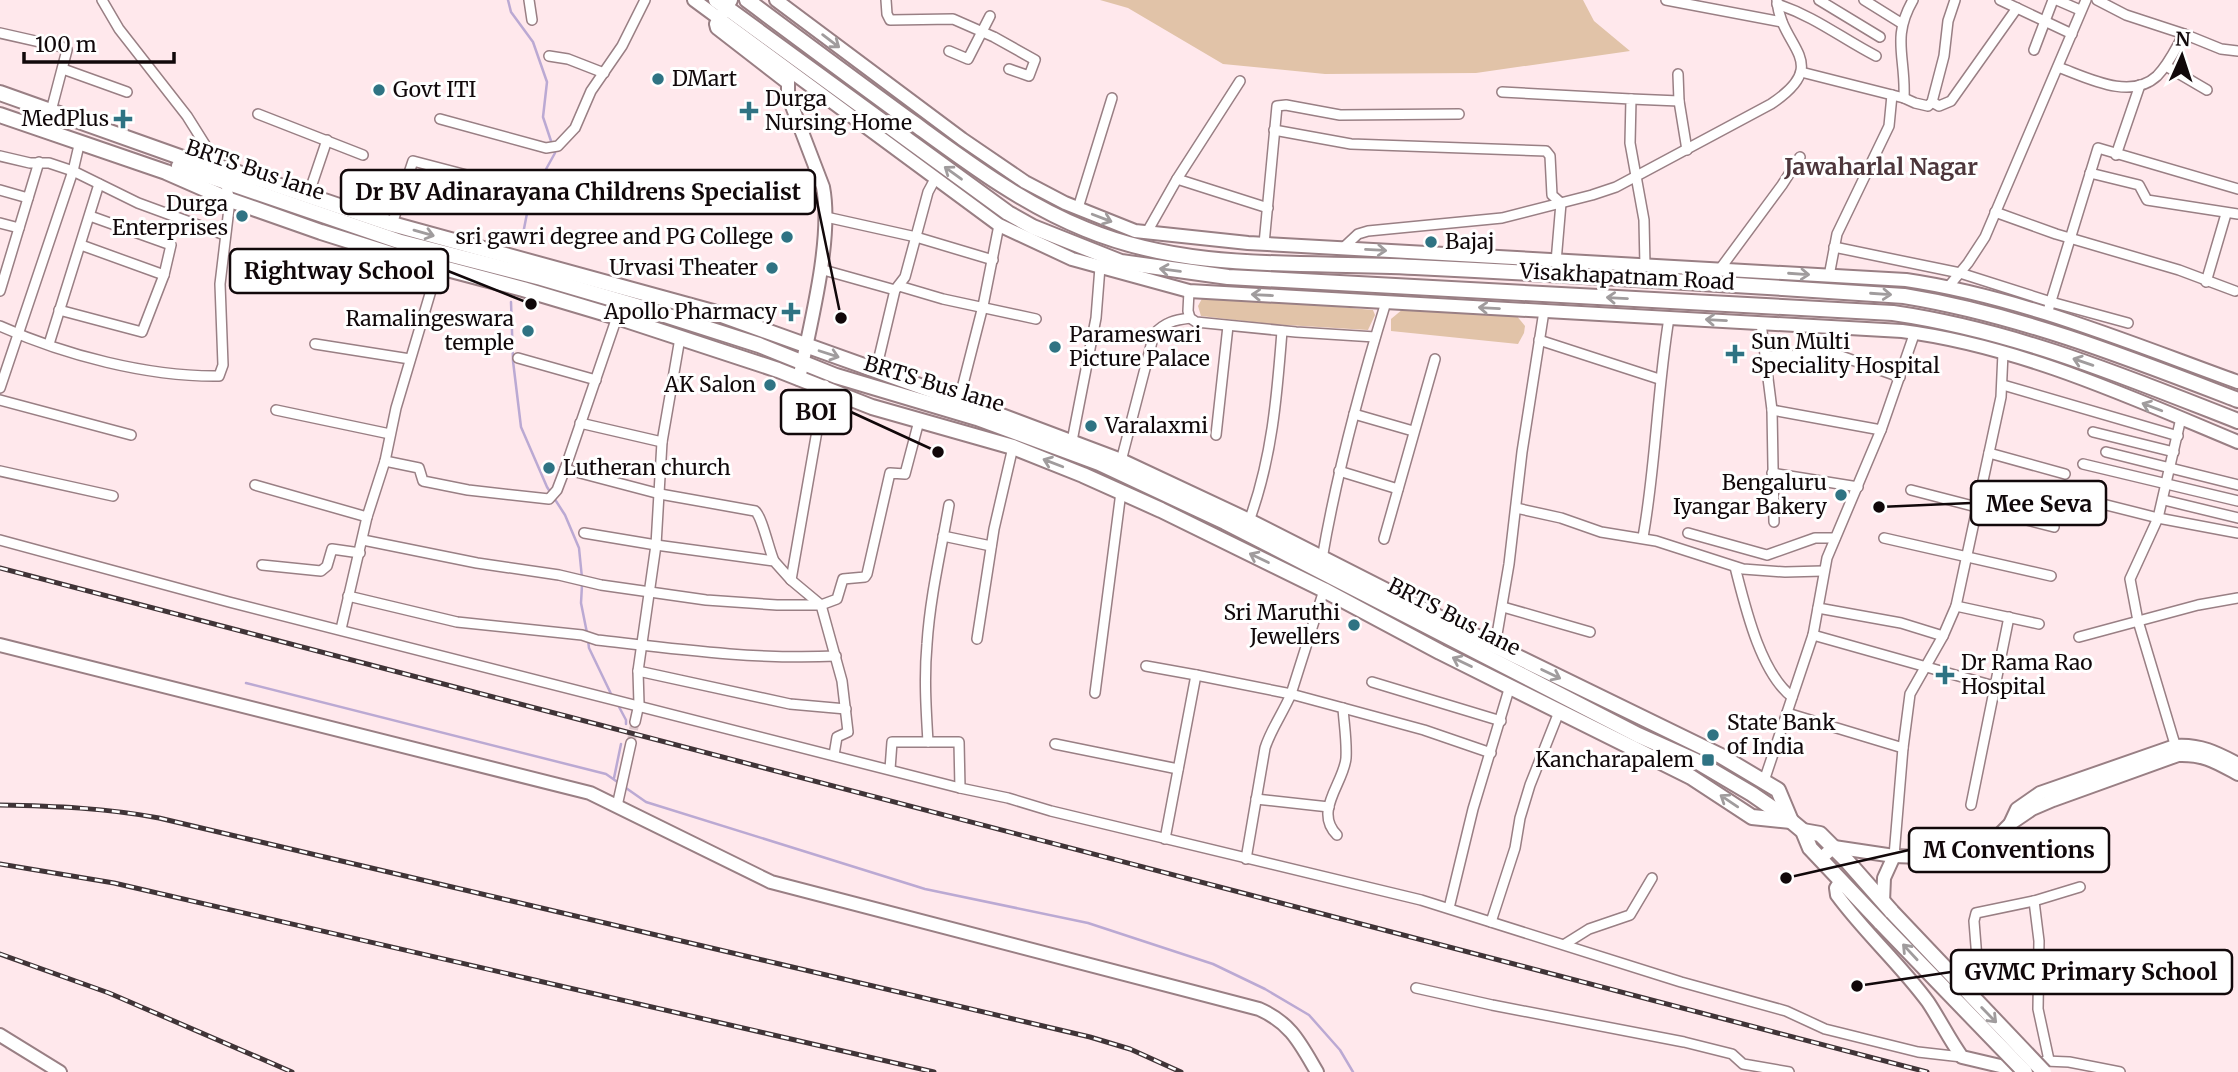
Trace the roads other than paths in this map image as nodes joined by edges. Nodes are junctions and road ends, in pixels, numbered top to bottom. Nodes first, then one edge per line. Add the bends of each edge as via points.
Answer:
1 (102, 0) edge
2 (528, 0) edge
3 (645, 0) edge
4 (694, 0) edge
5 (747, 0) edge
6 (776, 0) edge
7 (886, 0) edge
8 (1666, 0) edge
9 (1819, 0) edge
10 (1864, 0) edge
11 (1913, 0) edge
12 (1955, 0) edge
13 (2000, 0) edge
14 (2055, 0) edge
15 (2086, 0) edge
16 (2097, 0) edge
17 (1777, 2) edge
18 (723, 6) edge
19 (2017, 8) junction
20 (2080, 10) junction
21 (990, 16) dead end
22 (531, 20) dead end
23 (2045, 21) junction
24 (1782, 22) junction
25 (1901, 23) junction
26 (982, 32) junction
27 (0, 33) edge
28 (2072, 34) junction
29 (2184, 34) junction
30 (1880, 37) dead end
31 (2034, 50) dead end
32 (949, 51) dead end
33 (2238, 51) edge
34 (549, 56) dead end
35 (1876, 56) dead end
36 (2166, 66) junction
37 (2058, 67) junction
38 (62, 69) junction
39 (1009, 69) dead end
40 (1801, 72) junction
41 (604, 73) junction
42 (1678, 74) dead end
43 (788, 77) junction
44 (1240, 81) dead end
45 (2140, 85) junction
46 (2207, 90) dead end
47 (127, 92) dead end
48 (1502, 92) dead end
49 (0, 93) edge
50 (1892, 95) junction
51 (1904, 97) junction
52 (1112, 98) dead end
53 (1631, 99) junction
54 (1679, 101) junction
55 (1932, 102) junction
56 (0, 103) edge
57 (51, 111) junction
58 (258, 114) dead end
59 (1459, 114) dead end
60 (0, 115) edge
61 (440, 119) dead end
62 (1274, 130) junction
63 (327, 140) junction
64 (80, 141) junction
65 (1687, 150) junction
66 (363, 155) dead end
67 (2116, 155) junction
68 (0, 156) edge
69 (1800, 157) dead end
70 (39, 162) junction
71 (219, 167) junction
72 (73, 171) junction
73 (2090, 173) junction
74 (1634, 176) junction
75 (935, 179) junction
76 (1177, 179) junction
77 (225, 182) junction
78 (1025, 182) junction
79 (99, 184) junction
80 (2238, 189) edge
81 (0, 190) edge
82 (527, 191) dead end
83 (308, 196) junction
84 (1017, 196) junction
85 (28, 198) junction
86 (230, 200) junction
87 (1560, 203) junction
88 (1078, 208) junction
89 (1268, 208) junction
90 (1995, 212) junction
91 (2227, 214) junction
92 (2238, 214) edge
93 (90, 216) junction
94 (826, 218) junction
95 (1004, 219) junction
96 (0, 223) edge
97 (392, 224) junction
98 (19, 228) junction
99 (1147, 232) junction
100 (225, 235) junction
101 (916, 237) junction
102 (2070, 238) junction
103 (1264, 244) junction
104 (81, 245) junction
105 (1833, 247) junction
106 (1343, 248) junction
107 (993, 260) junction
108 (1556, 262) junction
109 (1645, 265) junction
110 (439, 267) junction
111 (1100, 267) junction
112 (820, 269) junction
113 (1720, 269) junction
114 (1960, 273) junction
115 (164, 275) junction
116 (1829, 276) junction
117 (2206, 282) junction
118 (1948, 286) junction
119 (897, 288) junction
120 (0, 289) edge
121 (1189, 291) junction
122 (2235, 291) dead end
123 (1386, 302) junction
124 (2049, 308) junction
125 (983, 309) junction
126 (59, 310) junction
127 (1544, 311) junction
128 (617, 317) junction
129 (1036, 318) dead end
130 (1190, 318) junction
131 (1669, 318) junction
132 (1761, 323) junction
133 (2128, 323) dead end
134 (0, 326) edge
135 (1228, 326) junction
136 (1282, 331) junction
137 (1915, 332) junction
138 (19, 335) junction
139 (1375, 337) junction
140 (680, 338) junction
141 (1539, 340) junction
142 (49, 344) junction
143 (315, 344) dead end
144 (806, 346) junction
145 (2003, 353) junction
146 (1765, 356) junction
147 (518, 358) dead end
148 (410, 359) junction
149 (1435, 359) dead end
150 (803, 362) junction
151 (876, 370) junction
152 (828, 373) junction
153 (1900, 377) junction
154 (799, 379) junction
155 (1659, 379) junction
156 (596, 380) junction
157 (2238, 382) edge
158 (2003, 385) junction
159 (0, 388) edge
160 (825, 389) junction
161 (0, 400) edge
162 (959, 400) junction
163 (2238, 400) edge
164 (276, 410) dead end
165 (1772, 410) junction
166 (1354, 414) junction
167 (2181, 418) junction
168 (919, 421) junction
169 (2238, 421) edge
170 (580, 423) junction
171 (1881, 430) junction
172 (1413, 431) junction
173 (2092, 432) dead end
174 (390, 434) junction
175 (131, 435) dead end
176 (1216, 435) dead end
177 (2178, 436) junction
178 (1072, 441) junction
179 (662, 442) junction
180 (2238, 442) edge
181 (1013, 447) junction
182 (2106, 452) dead end
183 (2174, 452) junction
184 (1989, 453) junction
185 (385, 461) junction
186 (1121, 461) junction
187 (2083, 464) dead end
188 (2170, 468) junction
189 (565, 469) junction
190 (0, 471) edge
191 (1339, 471) junction
192 (1772, 473) junction
193 (2065, 474) dead end
194 (2168, 484) junction
195 (255, 485) dead end
196 (2238, 485) edge
197 (1858, 487) junction
198 (1398, 489) junction
199 (1911, 489) dead end
200 (1121, 492) junction
201 (660, 494) junction
202 (2063, 494) dead end
203 (113, 496) dead end
204 (2164, 500) junction
205 (2238, 501) edge
206 (949, 505) dead end
207 (1976, 505) junction
208 (1516, 508) junction
209 (367, 517) junction
210 (2158, 518) junction
211 (2238, 518) edge
212 (1249, 521) junction
213 (1774, 522) dead end
214 (2054, 527) dead end
215 (584, 533) dead end
216 (1688, 533) dead end
217 (2238, 533) edge
218 (943, 536) junction
219 (1643, 537) junction
220 (1835, 538) junction
221 (1884, 538) dead end
222 (1384, 539) dead end
223 (0, 540) edge
224 (363, 540) junction
225 (656, 545) junction
226 (991, 546) junction
227 (360, 552) junction
228 (1966, 556) junction
229 (1322, 559) junction
230 (774, 561) junction
231 (262, 565) dead end
232 (1735, 567) junction
233 (1823, 571) junction
234 (2051, 576) dead end
235 (791, 580) junction
236 (1324, 590) junction
237 (650, 592) junction
238 (348, 596) junction
239 (2238, 598) edge
240 (821, 605) junction
241 (1956, 606) junction
242 (1503, 607) junction
243 (1818, 608) junction
244 (2009, 618) junction
245 (2138, 621) junction
246 (2039, 624) dead end
247 (341, 629) junction
248 (1590, 632) dead end
249 (1813, 635) junction
250 (1943, 636) junction
251 (2080, 637) dead end
252 (976, 639) dead end
253 (643, 644) junction
254 (0, 645) edge
255 (1494, 646) junction
256 (836, 656) junction
257 (1146, 666) dead end
258 (1925, 668) junction
259 (638, 671) junction
260 (1196, 675) junction
261 (1372, 682) dead end
262 (1510, 686) junction
263 (1994, 686) junction
264 (1095, 693) dead end
265 (1291, 694) junction
266 (1792, 697) junction
267 (639, 704) junction
268 (1343, 708) junction
269 (846, 709) junction
270 (1559, 712) junction
271 (1787, 713) junction
272 (1501, 721) junction
273 (635, 722) tunnel mouth
274 (928, 742) junction
275 (631, 743) tunnel mouth
276 (1055, 744) dead end
277 (1903, 748) junction
278 (2177, 751) junction
279 (1491, 753) junction
280 (834, 755) junction
281 (2238, 764) edge
282 (890, 769) junction
283 (1178, 769) junction
284 (2238, 774) edge
285 (1764, 781) junction
286 (960, 788) junction
287 (1256, 799) junction
288 (1971, 805) dead end
289 (617, 806) junction
290 (1329, 807) junction
291 (1791, 821) junction
292 (1803, 831) junction
293 (1337, 835) dead end
294 (1165, 839) junction
295 (1834, 847) junction
296 (1894, 856) junction
297 (1246, 859) junction
298 (1821, 859) junction
299 (1653, 878) dead end
300 (1840, 882) junction
301 (2080, 887) dead end
302 (2034, 901) junction
303 (1449, 908) junction
304 (1885, 913) junction
305 (1492, 922) junction
306 (1565, 944) junction
307 (1977, 959) dead end
308 (1416, 988) dead end
309 (0, 1035) edge
310 (1962, 1057) junction
311 (1990, 1063) junction
312 (2047, 1066) edge
313 (1747, 1068) edge
314 (60, 1072) edge
315 (1317, 1072) edge
316 (1788, 1072) edge
317 (2025, 1072) edge
318 (2120, 1072) edge

1 - 71 street
2 - 22 street
3 - 41 street
4 - 18 street
5 - 84 main road
6 -> 78 street
7 - 26 street via 890,20 948,18
8 - 24 street
9 - 30 street
10 - 25 street
11 - 25 street
12 - 55 street
13 - 19 street
14 - 20 street
14 - 23 street
15 - 20 street
16 - 29 street
17 - 24 street
17 - 35 street
18 - 43 street
95 -> 18 main road, Visakhapatnam Road
19 - 23 street
19 - 55 street via 1951,101 1939,106
20 - 28 street
21 - 26 street
23 - 28 street
23 - 31 street
24 - 40 street via 1797,48
25 - 51 street
26 - 32 street via 968,60
26 - 39 street via 1035,60 1029,76
27 - 38 street via 66,48
28 - 37 street
29 - 33 street
29 - 36 street
34 - 41 street
36 - 45 street
36 - 46 street
37 - 45 street via 2112,86
37 - 90 street
38 - 47 street
38 - 57 street
40 - 50 street
40 - 65 street via 1787,93
41 - 61 street via 575,128 554,147
42 - 54 street
43 - 75 street
43 - 94 street via 792,106 823,187
44 - 76 street
45 - 67 street
48 - 53 street
49 - 57 main road
50 - 51 street
50 - 105 street via 1889,126
51 - 55 street via 1928,106
52 - 88 street
53 - 54 street
53 - 74 street
54 - 65 street
56 - 77 main road, BRTS Bus lane
57 - 71 main road
58 - 63 street
59 - 62 street via 1340,115 1281,104 1275,111
60 - 64 main road
62 - 87 street via 1351,144 1540,149 1550,156 1552,195
62 - 89 street
63 - 66 street
63 - 83 street
64 - 72 street
64 - 86 main road
65 - 74 street
67 - 73 street via 2098,148
67 - 80 street
68 - 70 street
69 - 113 street
70 - 72 street
70 - 85 street
71 - 77 street
71 - 83 main road
72 - 79 street
72 - 138 street
73 - 91 street via 2139,186 2147,200
73 - 102 street
74 - 87 street via 1616,187
74 - 109 street via 1644,220
75 - 95 street
75 - 101 street
76 - 89 street
76 - 99 street
77 - 86 street
77 - 150 main road, BRTS Bus lane via 401,242 640,307
78 - 84 street
78 - 88 street
79 - 93 street
79 - 100 street
81 - 85 street
82 - 97 street via 413,161
83 - 97 main road
84 -> 163 main road via 1123,243 1162,254 1232,262 1417,267 1905,296 2019,322 2117,353
85 - 98 street
86 - 100 street
86 - 110 main road
87 - 106 street via 1502,218 1367,231
87 - 108 street
88 -> 99 street
89 - 103 street
90 - 102 street
90 - 114 street via 1985,237
91 - 92 street
91 - 117 street
93 - 104 street
93 - 115 street via 169,243 172,248
94 - 101 street
94 - 112 street
95 - 107 street
95 - 111 street via 1072,259
169 -> 95 main road, Visakhapatnam Road via 2082,361 1943,320 1228,277 1121,262
96 - 98 street
97 -> 144 main road via 679,302
98 - 120 street
99 - 103 street
100 - 142 street via 220,301 223,365 219,376 183,377 106,362
101 - 107 street
101 - 119 street via 905,277
102 - 117 street
102 - 124 street
103 - 106 street
104 - 115 street
104 - 126 street
105 - 114 street
105 - 116 street
106 -> 108 street
107 - 125 street
108 - 109 street
109 - 113 street
110 - 128 main road
110 - 148 street
111 - 121 street
111 - 178 street via 1096,318
112 - 119 street
112 - 144 street
113 -> 116 street
114 - 118 street
114 - 124 street
115 - 126 street via 142,332
116 - 118 street
117 - 122 street
118 - 124 street
119 - 125 street
119 - 151 street
123 -> 121 street
121 - 130 street
127 -> 123 street
123 - 139 street
124 - 133 street
124 - 157 street
125 - 129 street
125 - 162 street
126 - 142 street
127 - 131 street
127 - 141 street
128 - 140 main road
128 - 156 street
130 - 135 street
130 - 186 street via 1173,321 1154,334
132 -> 131 street
131 - 155 street
132 - 137 street
132 - 146 street
134 - 138 street
135 - 136 street
135 - 176 street
136 - 139 street
136 - 212 street via 1269,454
137 - 145 street
137 - 153 street
138 - 142 street
138 - 159 street
139 - 166 street
140 - 154 main road
140 - 179 street
141 - 155 street
141 - 208 street
143 - 148 street
144 - 150 street
144 -> 151 main road
145 - 158 street
167 -> 145 street
146 - 153 street via 1838,355
146 - 165 street
147 - 156 street
148 - 174 street
149 - 172 street
150 - 152 main road, BRTS Bus lane
150 - 154 street
151 - 162 main road
152 - 160 street
152 - 291 main road, BRTS Bus lane via 977,418 1156,488 1696,761
153 - 171 street
154 - 160 main road
155 - 219 street via 1654,474
156 - 170 street
158 - 177 street
158 - 184 street
160 - 168 main road
160 - 235 street
161 - 175 street
162 - 178 main road
164 - 174 street
165 - 171 street
165 - 192 street
166 - 172 street
166 - 191 street
167 - 177 street
167 - 180 street
168 - 181 main road
168 - 240 street via 905,474 890,473 867,575 843,579 840,596
170 - 179 street
170 - 189 street
171 - 197 street
172 - 198 street
173 - 183 street
174 - 185 street
177 - 183 street
178 - 186 main road
179 - 201 street
200 -> 181 main road
181 - 226 street
182 - 188 street
183 - 188 street
184 - 193 street
184 - 207 street
185 - 189 street via 419,468 423,481 549,499
185 - 209 street
186 - 212 main road
187 - 194 street
188 - 194 street
188 - 196 street
189 - 201 street
190 - 203 street
191 - 198 street
191 - 229 street
192 - 197 street
192 - 213 street
194 - 204 street
194 - 205 street
195 - 209 street
197 - 220 street
198 - 222 street
199 - 207 street
236 -> 200 main road
200 - 264 street
201 - 225 street
201 - 230 street via 759,513
202 - 210 street
204 - 210 street
204 - 211 street
206 - 218 street
207 - 214 street
207 - 228 street
208 - 219 street via 1601,531
208 - 242 street
209 - 224 street
210 - 217 street
210 - 245 street via 2130,579
212 - 229 main road
215 - 225 street
216 - 220 street via 1767,555 1815,538
218 - 226 street
218 - 274 street via 926,647
219 - 232 street
220 - 233 street
221 - 228 street
223 - 247 street
224 - 227 street
224 - 237 street
225 - 230 street
225 - 237 street
226 - 252 street
227 - 231 street via 332,549 321,571
227 - 238 street
228 - 234 street
228 - 241 street
229 - 255 main road
230 - 235 street
232 - 233 street
232 - 266 street via 1773,676
233 - 243 street
235 - 240 street
262 -> 236 main road
236 - 265 street
237 - 240 street via 706,600
237 - 253 street
238 - 247 street
238 - 253 street via 457,622
239 - 245 street
240 - 256 street
241 - 244 street
241 - 250 street
242 - 248 street
242 - 255 street
243 - 249 street
243 - 250 street via 1901,623
244 - 246 street
244 - 263 street
245 - 251 street
245 - 278 street
247 - 267 street
249 - 258 street
249 - 266 street
250 - 258 street
253 - 256 street via 739,654
253 - 259 street
254 - 289 street via 590,793
255 -> 285 main road
256 - 269 street
257 - 260 street
258 - 263 street
258 - 277 street via 1910,694
259 - 267 street
259 - 269 street via 790,704
260 - 265 street
260 - 283 street
261 - 272 street
262 - 270 main road
262 - 272 street
263 - 288 street
265 - 268 street
265 - 287 street via 1265,748
266 - 271 street
267 - 273 street
267 - 280 street
268 - 279 street
268 - 290 street via 1345,762
269 - 280 street via 848,732 837,737
291 -> 270 main road via 1752,817 1691,777
270 - 305 street via 1530,785
271 - 277 street
271 - 285 street
272 - 279 street
274 - 282 street via 892,742
274 - 286 street via 959,742
275 - 289 street
276 - 283 street
277 - 296 street
278 - 281 street via 2195,746
278 - 284 street via 2206,757
278 - 296 street via 2032,809 1988,843 1969,851
279 - 303 street
280 - 282 street
282 - 286 street
283 - 294 street
285 - 291 main road via 1778,790
286 - 294 street
287 - 290 street
287 - 297 street
289 - 315 street via 771,882 1259,1009 1282,1020
290 - 293 street via 1328,824
291 - 292 main road, BRTS Bus lane
292 - 295 main road via 1821,834
292 - 298 main road
294 - 297 street
295 - 296 street
295 - 298 street
295 - 304 main road
296 - 304 street via 1884,878
297 - 303 street
298 - 300 main road
299 - 306 street via 1630,915 1589,929
300 - 304 main road
300 - 310 street via 1837,895 1927,1002
301 - 302 street
302 - 307 street via 1976,913
302 - 312 street via 2039,941 2038,1009
303 - 305 street
304 -> 312 main road, bridge
317 -> 304 main road, bridge
305 - 306 street
306 - 310 street via 1790,1013 1825,1029 1884,1045
308 - 313 street via 1684,1042 1732,1054
309 - 314 street
310 - 311 street
311 - 312 street
311 - 317 street
312 - 318 street
313 - 316 street

